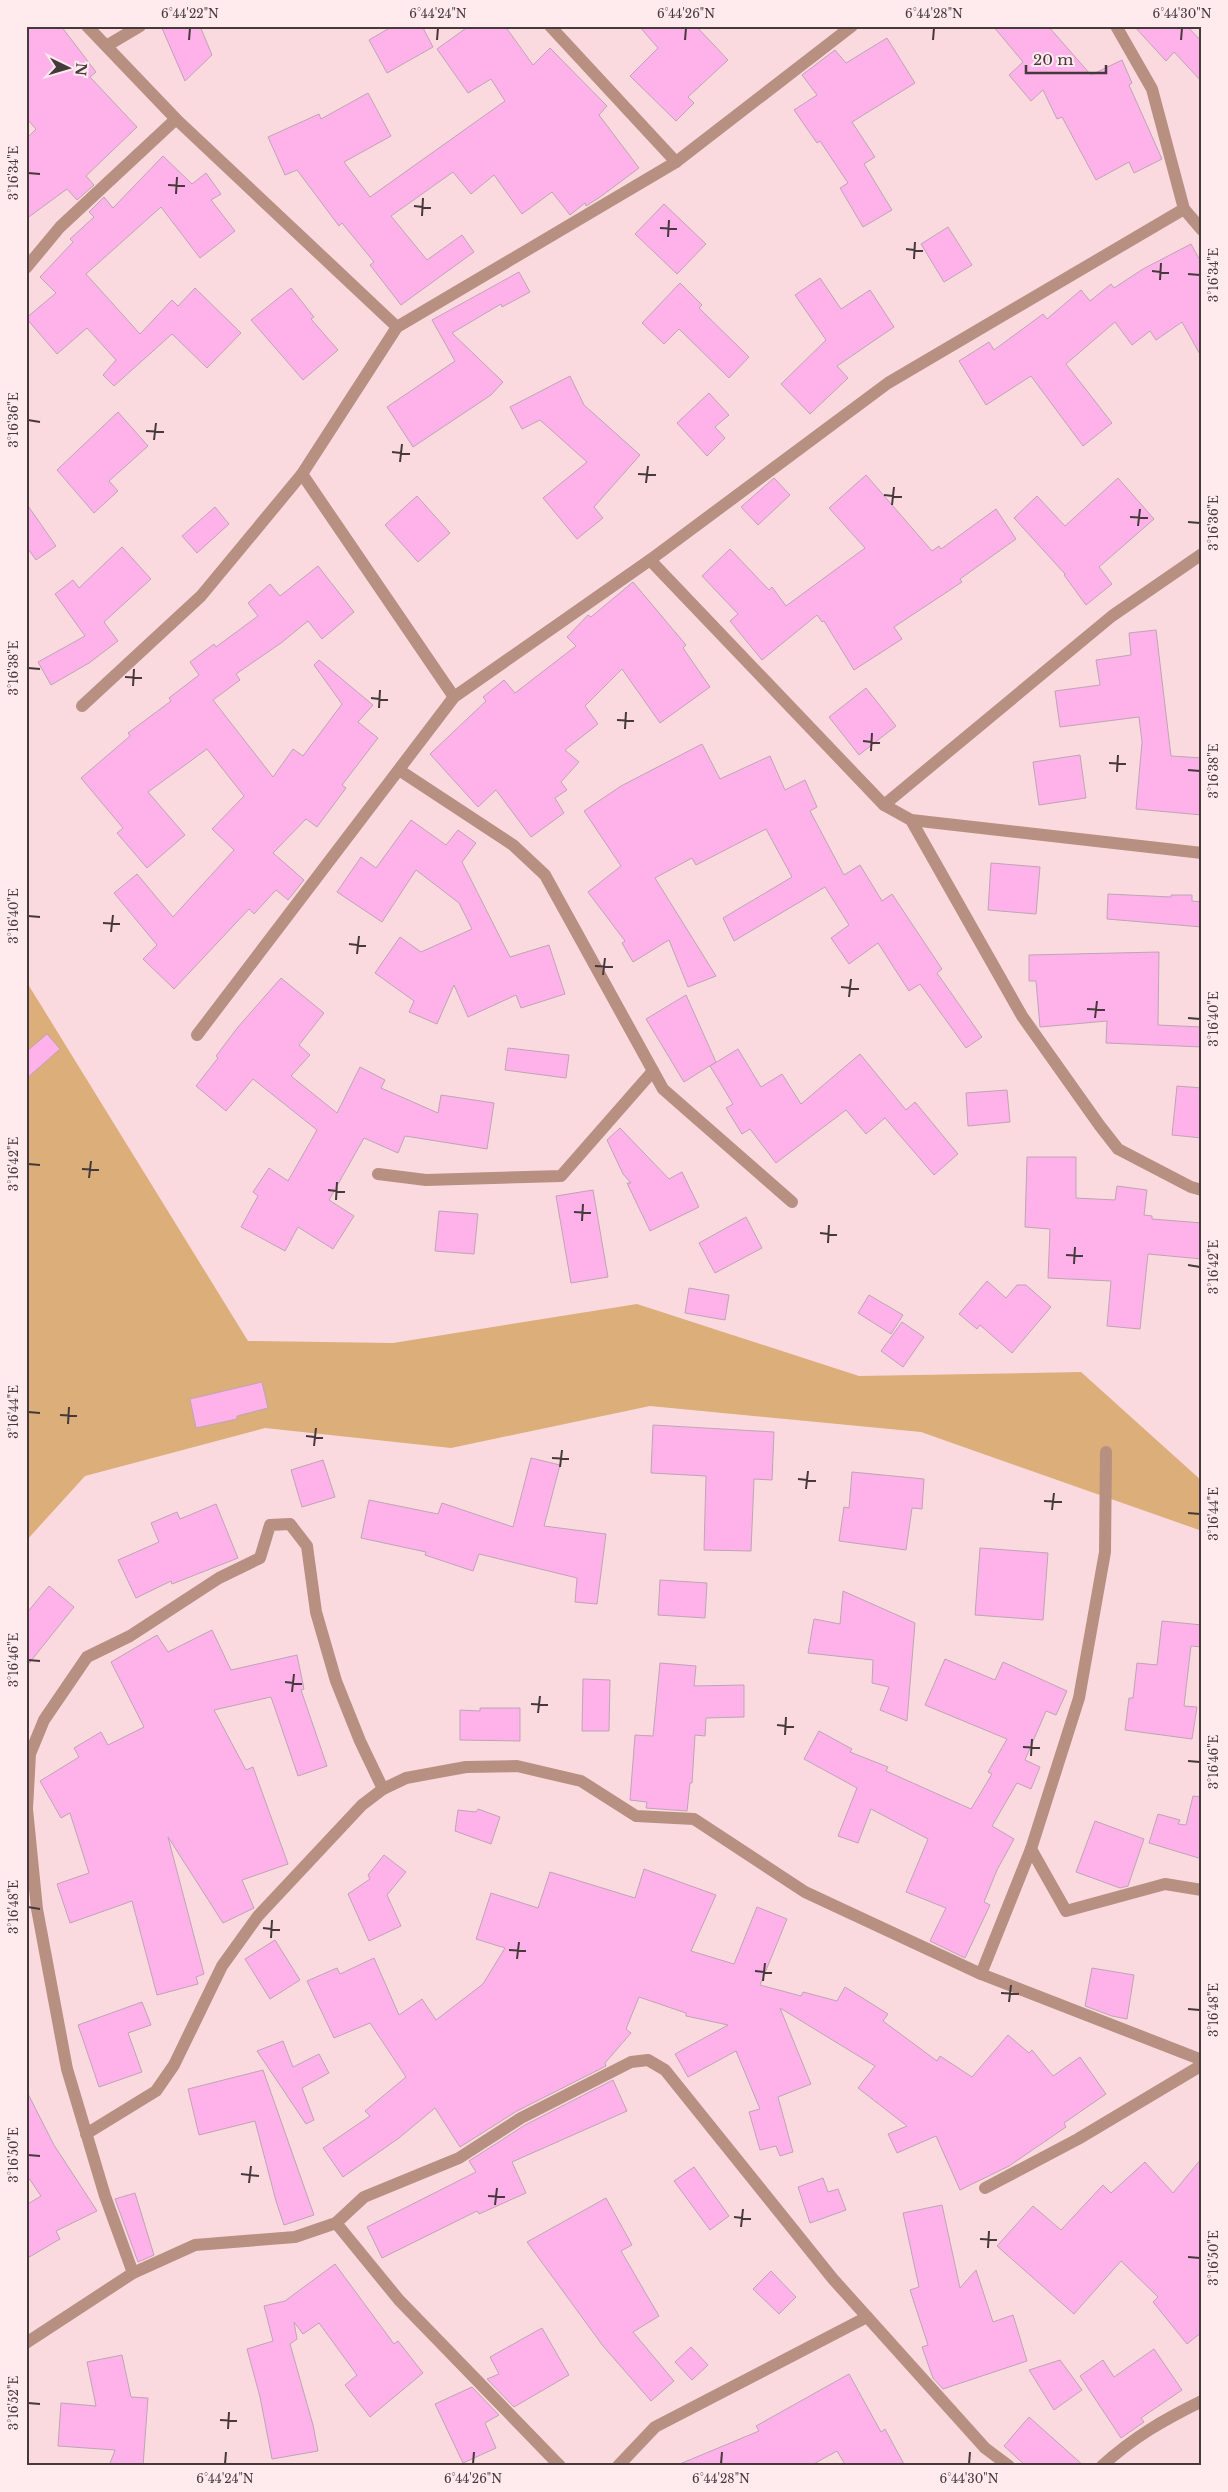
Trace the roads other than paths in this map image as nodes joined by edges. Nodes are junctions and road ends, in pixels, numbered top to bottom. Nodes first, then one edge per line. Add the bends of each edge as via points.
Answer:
1 (87, 26) edge
2 (140, 26) edge
3 (550, 26) edge
4 (852, 26) edge
5 (1116, 26) edge
6 (108, 45) junction
7 (176, 119) junction
8 (676, 162) junction
9 (1184, 209) junction
10 (1202, 230) edge
11 (26, 268) edge
12 (397, 327) junction
13 (302, 474) junction
14 (1202, 554) edge
15 (650, 560) junction
16 (454, 698) junction
17 (82, 706) dead end
18 (398, 770) junction
19 (884, 805) junction
20 (911, 820) junction
21 (1202, 853) edge
22 (197, 1034) dead end
23 (653, 1071) junction
24 (378, 1174) dead end
25 (1202, 1190) edge
26 (792, 1202) dead end
27 (1106, 1452) dead end
28 (384, 1789) junction
29 (1031, 1849) junction
30 (1202, 1890) edge
31 (981, 1974) junction
32 (1202, 2060) edge
33 (1202, 2065) edge
34 (86, 2134) junction
35 (985, 2188) dead end
36 (336, 2223) junction
37 (133, 2273) junction
38 (867, 2317) junction
39 (26, 2343) edge
40 (1202, 2401) edge
41 (560, 2466) edge
42 (618, 2466) edge
43 (1009, 2466) edge
44 (1102, 2466) edge

1 - 6 street
2 - 6 street
3 - 8 street
4 - 8 street
5 - 9 street via 1152,88
6 - 7 street
7 - 11 street via 60,227
7 - 12 street
8 - 12 street
9 - 10 street
9 - 15 street via 888,384
12 - 13 street
13 - 16 street
13 - 17 street via 201,596
14 - 19 street via 1112,616
15 - 16 street
15 - 19 street
16 - 18 street
18 - 22 street
18 - 23 street via 513,845 545,875
19 - 20 street
20 - 21 street
20 - 25 street via 1022,1016 1118,1149
23 - 24 street via 561,1176 426,1180
23 - 26 street via 663,1089
27 - 29 street via 1105,1552 1080,1698
28 - 31 street via 406,1778 466,1767 517,1766 581,1781 636,1816 694,1820 805,1892
28 - 34 street via 362,1805 258,1916 222,1966 174,2065 156,2091
28 - 34 street via 336,1681 316,1612 306,1546 290,1524 270,1526 260,1558 219,1578 130,1636 87,1658 44,1720 30,1754 27,1809 37,1909 67,2069
29 - 30 street via 1066,1911 1165,1884
29 - 31 street
31 - 32 street
33 - 35 street
34 - 37 street
36 - 37 street via 295,2237 195,2245
36 - 38 street via 364,2197 459,2158 530,2114 631,2062 648,2060 665,2070
36 - 41 street via 400,2300
37 - 39 street
38 - 42 street via 655,2427
38 - 43 street via 985,2448
40 - 44 street via 1125,2445

